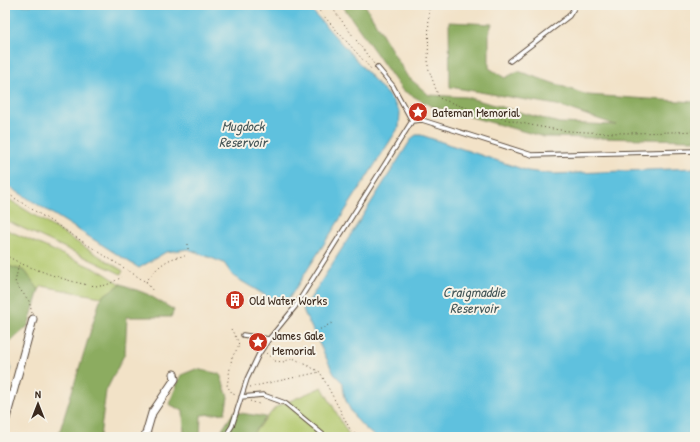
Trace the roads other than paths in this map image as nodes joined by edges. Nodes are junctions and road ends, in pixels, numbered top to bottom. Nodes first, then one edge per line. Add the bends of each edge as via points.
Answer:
1 (576, 5) edge
2 (510, 61) dead end
3 (377, 67) road end
4 (412, 121) junction
5 (695, 151) edge
6 (33, 319) road end
7 (243, 335) dead end
8 (269, 339) junction
9 (174, 374) dead end
10 (241, 397) junction
11 (5, 422) edge
12 (144, 437) edge
13 (225, 437) edge
14 (326, 437) edge

1 - 2 lane via 569,16
3 - 4 lane via 393,86
4 - 5 lane via 422,120 532,155
4 - 8 lane via 295,307
6 - 11 street
7 - 8 lane
8 - 10 lane via 259,354
9 - 12 street via 175,379 152,412
10 - 13 lane via 232,426
10 - 14 lane via 263,395 284,404

